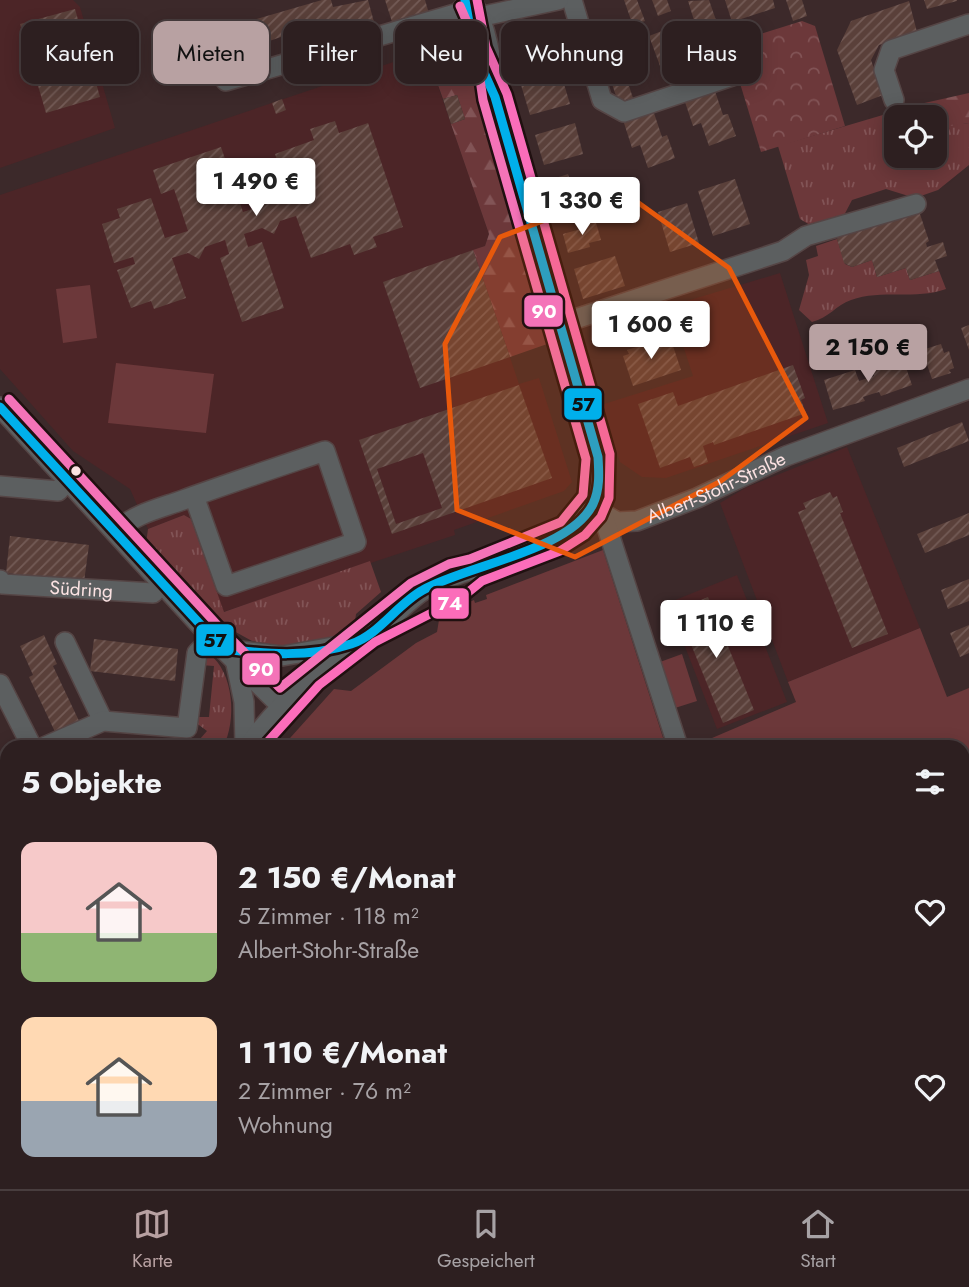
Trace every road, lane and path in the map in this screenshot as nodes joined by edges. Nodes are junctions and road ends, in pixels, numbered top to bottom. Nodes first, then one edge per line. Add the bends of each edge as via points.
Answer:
1 (558, 0) edge
2 (572, 0) edge
3 (471, 5) edge
4 (969, 24) edge
5 (269, 68) edge
6 (708, 84) edge
7 (894, 100) dead end
8 (916, 204) dead end
9 (560, 324) junction
10 (969, 389) edge
11 (0, 407) edge
12 (68, 481) junction
13 (0, 486) edge
14 (194, 496) junction
15 (598, 511) junction
16 (115, 532) junction
17 (0, 580) edge
18 (162, 584) junction
19 (65, 642) dead end
20 (352, 644) junction
21 (224, 650) junction
22 (0, 684) edge
23 (280, 705) junction
24 (103, 721) junction
25 (29, 740) edge
26 (60, 740) edge
27 (246, 740) edge
28 (252, 740) edge
29 (676, 740) edge

1 - 3 street
2 - 6 street via 602,100 624,112
3 - 5 street via 458,13
3 - 9 street via 491,60 495,97
4 - 7 street via 891,50 884,70
8 - 9 street via 806,236 783,251
9 - 15 street via 598,457
10 - 15 street, Albert-Stohr-Straße via 756,468 697,499 637,521 617,522
11 - 12 street
12 - 13 street via 58,491
12 - 16 street
14 - 14 street via 326,451 356,542 226,586
14 - 16 street via 129,519
15 - 20 street via 568,533 474,571 457,586 389,619
15 - 29 street
16 - 18 street
17 - 18 street, Südring via 2,584 153,593
18 - 21 street
19 - 24 street
20 - 21 street via 282,656
20 - 23 street
21 - 23 street
21 - 24 street via 197,653 187,728
21 - 27 street via 244,702
22 - 25 street
23 - 28 street
24 - 26 street

